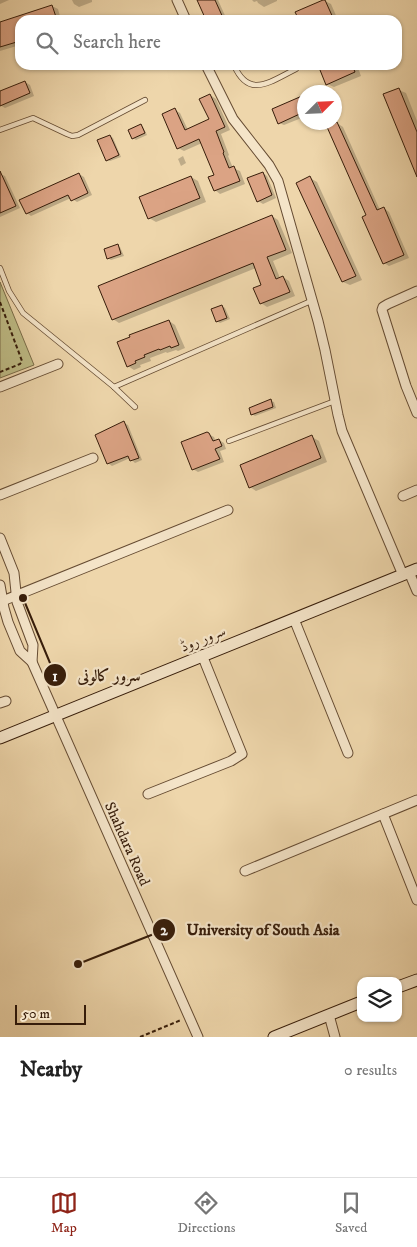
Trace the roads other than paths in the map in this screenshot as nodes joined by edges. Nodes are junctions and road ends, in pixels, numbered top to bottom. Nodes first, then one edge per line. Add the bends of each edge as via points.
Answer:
1 (177, 0) edge
2 (184, 15) edge
3 (209, 70) edge
4 (236, 70) edge
5 (294, 70) edge
6 (145, 100) dead end
7 (0, 130) edge
8 (0, 268) edge
9 (417, 291) edge
10 (311, 301) junction
11 (58, 364) dead end
12 (0, 387) edge
13 (114, 387) junction
14 (335, 401) junction
15 (135, 407) dead end
16 (417, 413) edge
17 (229, 441) dead end
18 (93, 458) dead end
19 (417, 490) edge
20 (0, 495) edge
21 (403, 496) dead end
22 (228, 510) dead end
23 (0, 538) edge
24 (410, 572) edge
25 (0, 585) edge
26 (417, 591) edge
27 (16, 596) junction
28 (1, 602) edge
29 (294, 619) junction
30 (202, 656) junction
31 (32, 662) junction
32 (55, 716) junction
33 (0, 738) edge
34 (348, 753) dead end
35 (148, 794) dead end
36 (417, 800) edge
37 (383, 814) junction
38 (245, 871) dead end
39 (417, 900) edge
40 (417, 980) edge
41 (402, 986) edge
42 (357, 1004) edge
43 (329, 1015) junction
44 (198, 1037) edge
45 (274, 1037) edge
46 (335, 1037) edge

1 - 2 street
3 - 10 street via 234,119 275,173
4 - 5 lane via 244,81 258,86
6 - 7 lane via 78,135 72,136 32,118
8 - 13 lane via 23,313
9 - 16 street via 382,310
10 - 13 lane
10 - 14 street
11 - 12 street
13 - 15 lane
14 - 17 lane
14 - 24 street via 342,431
18 - 20 street
19 - 21 street
22 - 27 street
23 - 27 street, Shahdara Road via 14,573
24 - 26 street
24 - 29 street, سرور روڈ
25 - 28 street, Shahdara Road
27 - 28 street
27 - 31 street, Shahdara Road via 34,645
28 - 31 street, Shahdara Road via 20,651
29 - 30 street, سرور روڈ
29 - 34 street
30 - 32 street, سرور روڈ
30 - 35 street via 242,754
31 - 32 street, Shahdara Road
32 - 33 street, سرور روڈ
32 - 44 street, Shahdara Road
36 - 37 street
37 - 38 street
37 - 39 street
40 - 41 street
42 - 43 street
43 - 45 street
43 - 46 street

